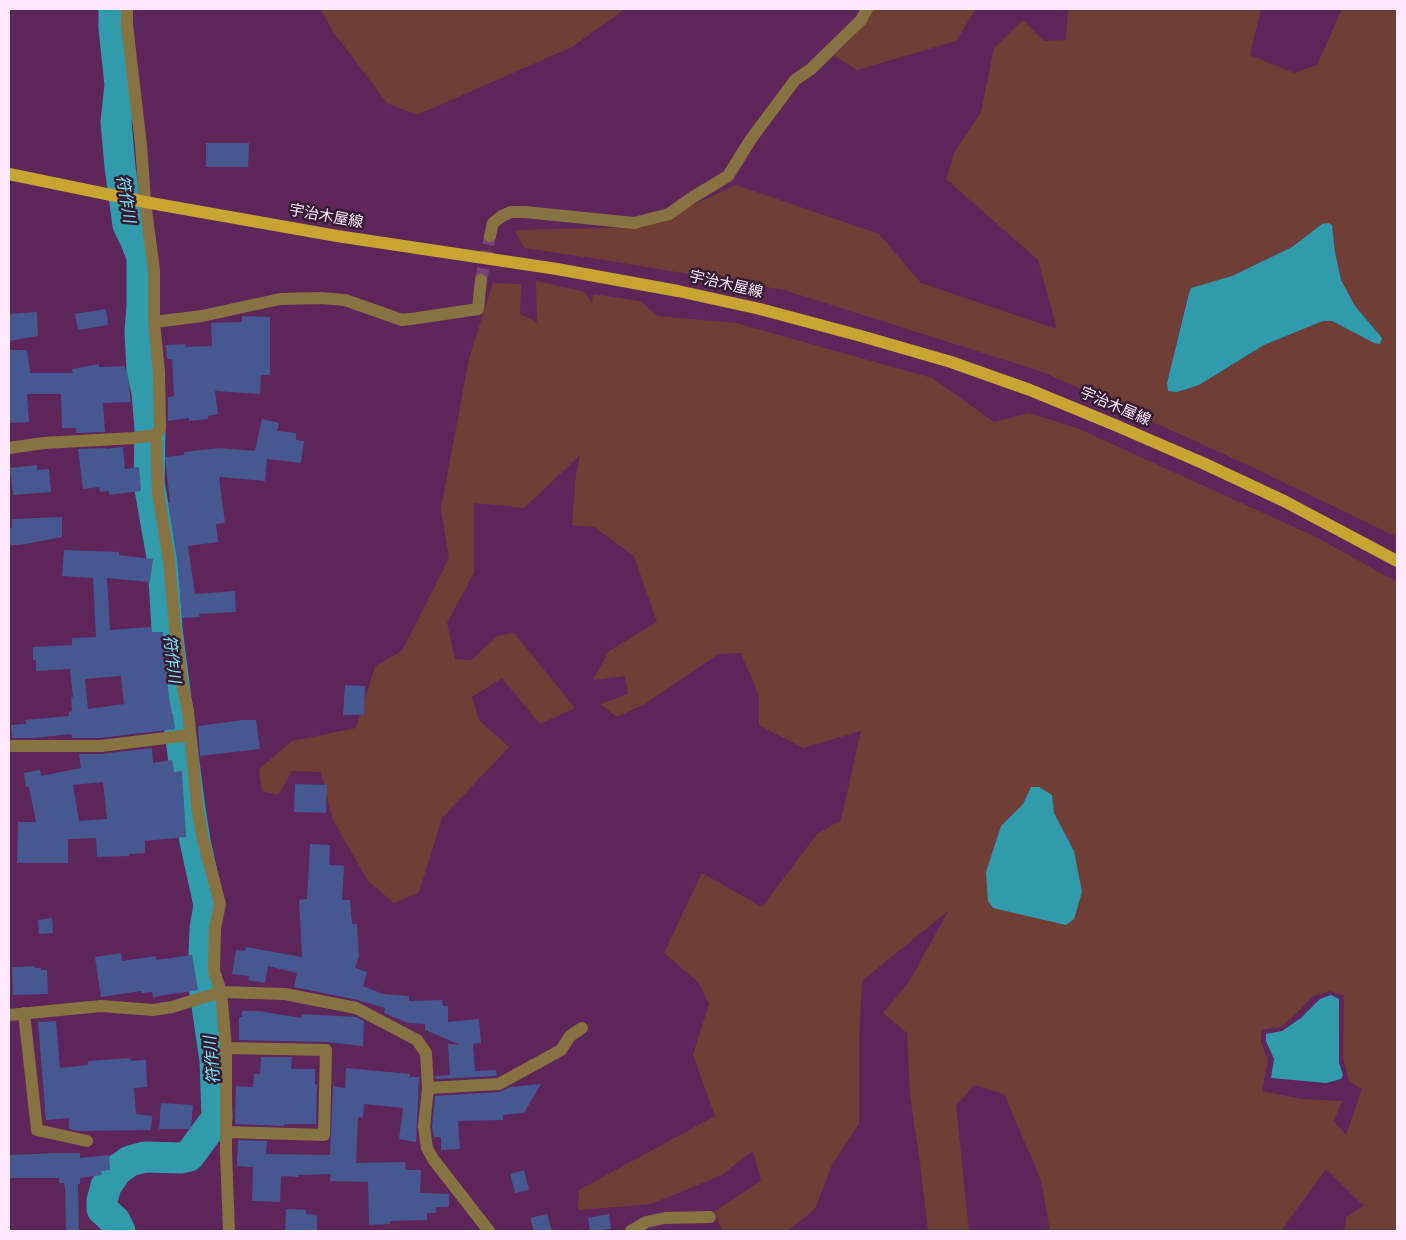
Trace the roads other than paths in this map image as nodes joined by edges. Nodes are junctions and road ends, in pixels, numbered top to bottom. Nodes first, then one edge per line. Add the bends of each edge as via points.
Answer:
1 (127, 9) edge
2 (867, 9) edge
3 (9, 174) edge
4 (140, 201) junction
5 (490, 236) tunnel mouth
6 (481, 280) tunnel mouth
7 (154, 322) junction
8 (156, 435) junction
9 (9, 448) edge
10 (1397, 561) edge
11 (189, 735) junction
12 (9, 746) edge
13 (220, 992) junction
14 (24, 1013) junction
15 (9, 1015) edge
16 (582, 1028) dead end
17 (226, 1048) junction
18 (428, 1088) junction
19 (226, 1132) junction
20 (87, 1141) dead end
21 (710, 1217) dead end
22 (229, 1231) edge
23 (489, 1231) edge
24 (631, 1231) edge

1 - 4 street via 126,25 141,145
2 - 5 street via 861,20 811,69 795,80 728,176 669,214 634,223 511,212 494,223
3 - 4 main road, 宇治木屋線
4 - 7 street via 154,270
4 - 10 main road, 宇治木屋線 via 337,236 557,268 678,291 861,336 950,362 1106,421 1284,501
6 - 7 street via 478,309 418,318 402,320 345,300 321,298 280,299 202,316
7 - 8 street via 160,409 160,428
8 - 9 street
8 - 11 street via 158,492
11 - 12 street via 101,746
11 - 13 street via 202,836 220,904 214,942 214,971
13 - 14 street via 153,1010 101,1006
13 - 17 street
13 - 18 street via 285,994 356,1008 417,1040 426,1053
14 - 15 street
14 - 20 street via 37,1130
16 - 18 street via 570,1036 561,1050 499,1084
17 - 19 street
17 - 19 street via 326,1050 324,1135
18 - 23 street via 424,1127 427,1148
19 - 22 street
21 - 24 street via 665,1218 646,1222

